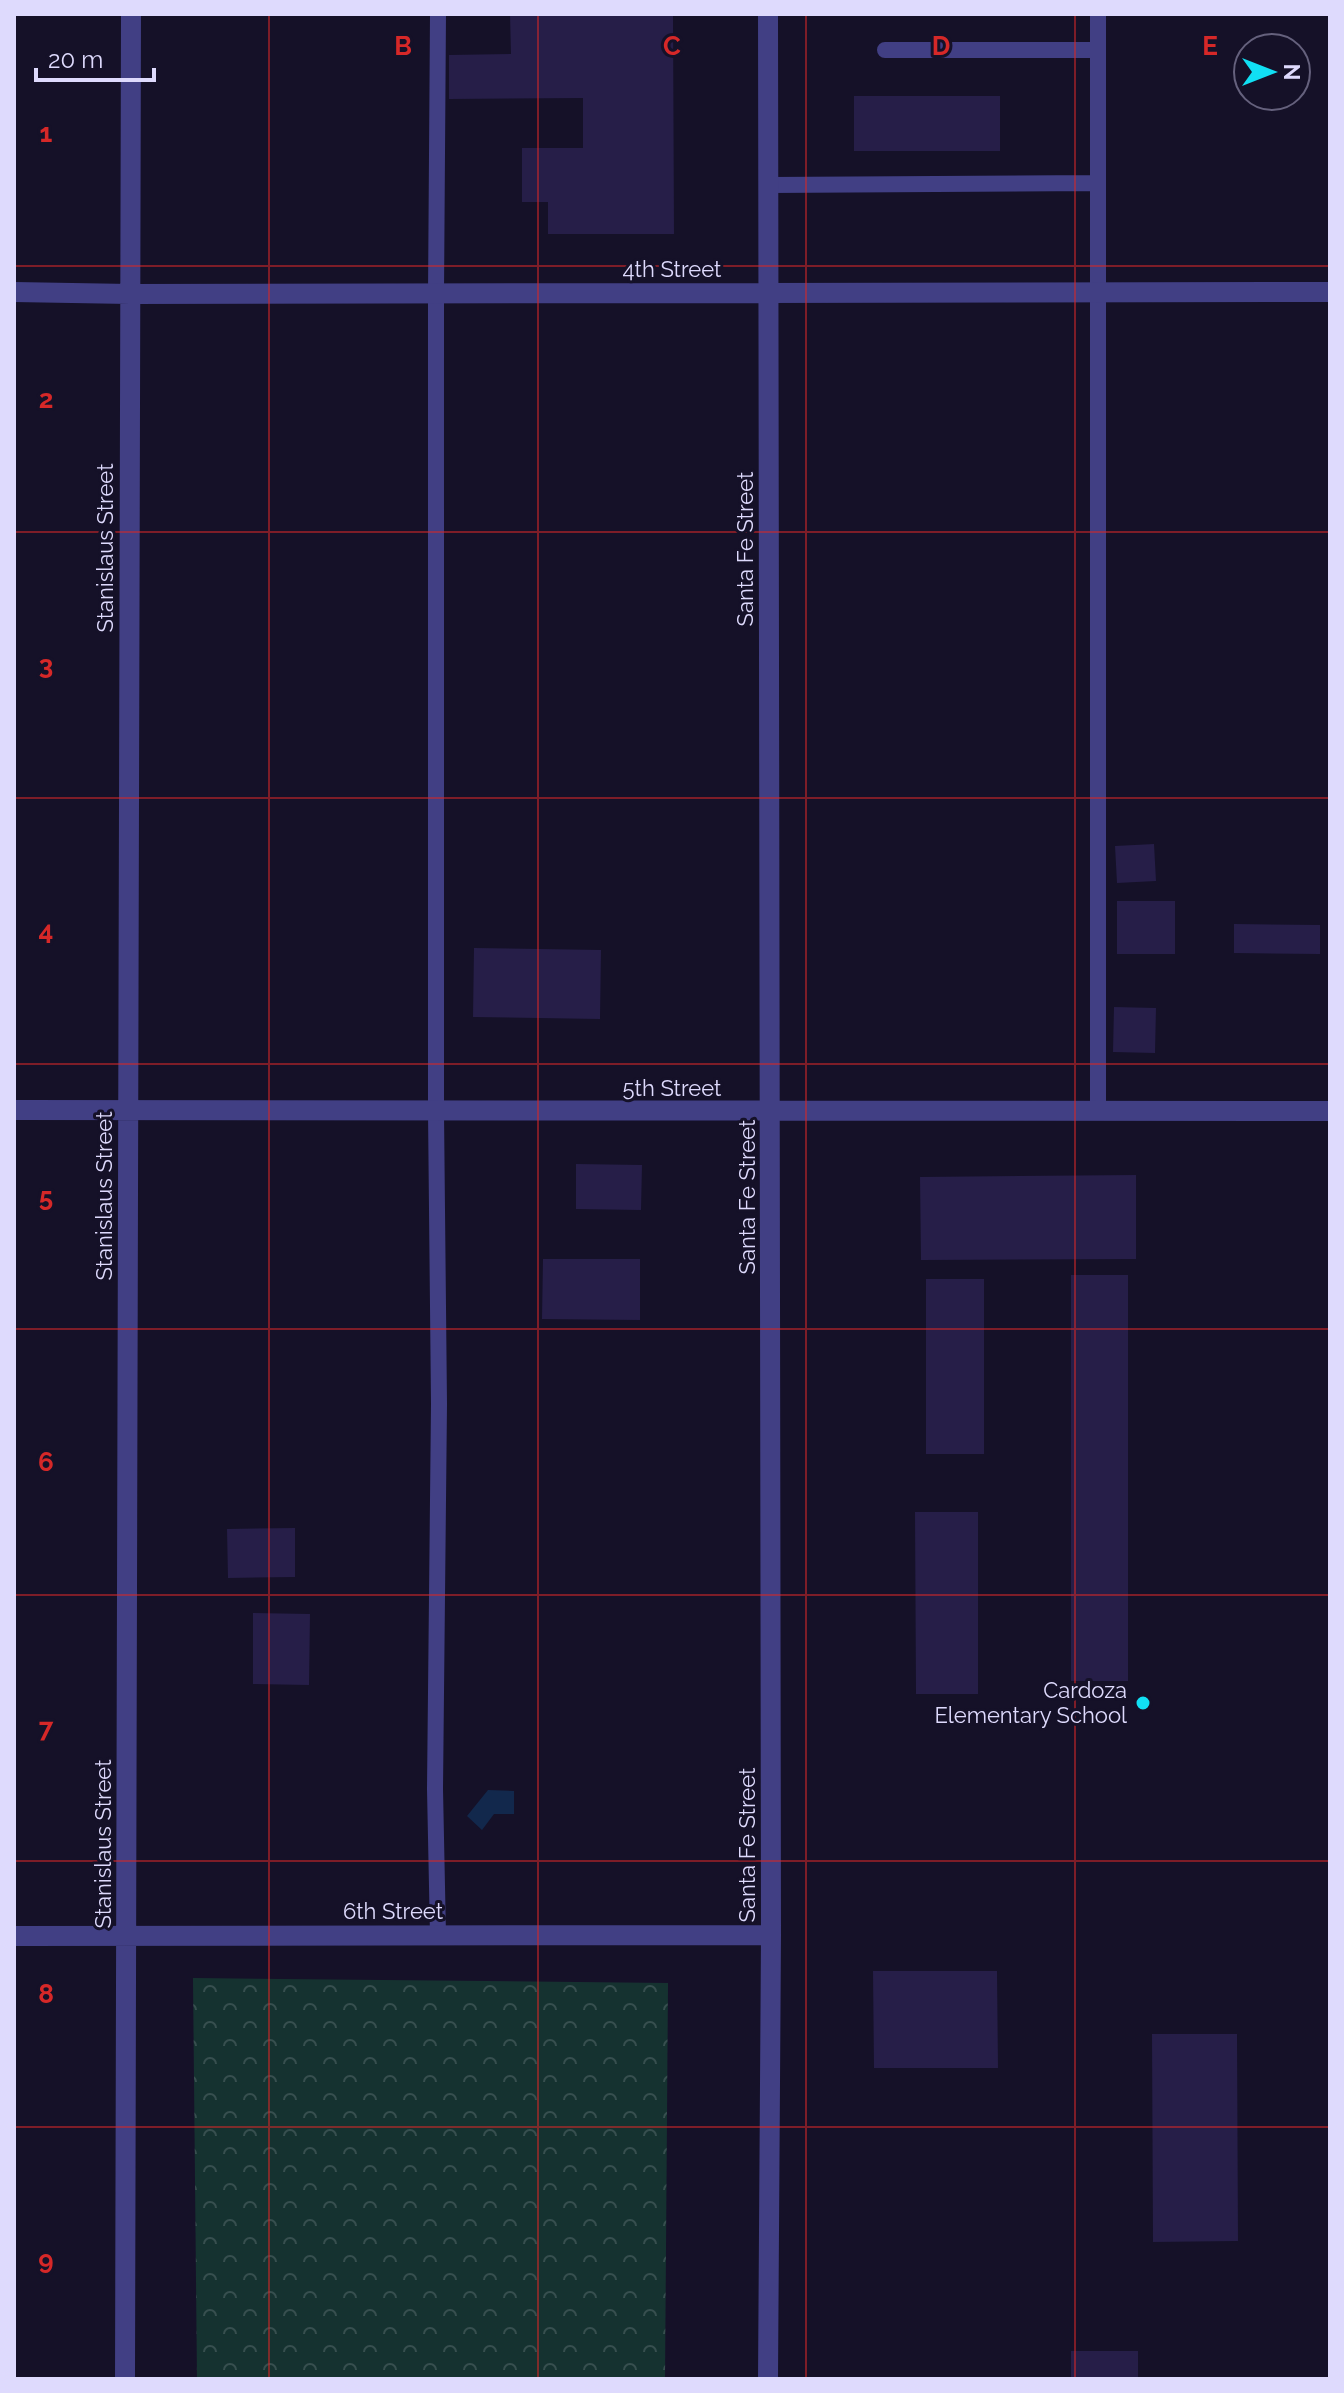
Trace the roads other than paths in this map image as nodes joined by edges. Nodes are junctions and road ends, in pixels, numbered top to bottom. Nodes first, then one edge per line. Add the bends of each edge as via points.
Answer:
1 (131, 14) edge
2 (438, 14) edge
3 (768, 14) edge
4 (1098, 14) edge
5 (885, 50) dead end
6 (1097, 50) junction
7 (1097, 183) junction
8 (769, 185) junction
9 (14, 292) edge
10 (1330, 292) edge
11 (769, 293) junction
12 (1096, 293) junction
13 (130, 294) junction
14 (436, 294) junction
15 (14, 1110) edge
16 (1330, 1111) edge
17 (128, 1112) junction
18 (436, 1112) junction
19 (770, 1112) junction
20 (1098, 1112) junction
21 (127, 1935) junction
22 (438, 1935) junction
23 (771, 1935) junction
24 (14, 1936) edge
25 (125, 2379) edge
26 (768, 2379) edge

1 - 13 street, Stanislaus Street
2 - 14 lane
3 - 8 street, Santa Fe Street
4 - 6 lane
5 - 6 lane
6 - 7 lane
7 - 8 lane
7 - 12 lane
8 - 11 street, Santa Fe Street
9 - 13 street, 4th Street
10 - 12 street, 4th Street
11 - 12 street, 4th Street
11 - 14 street, 4th Street
11 - 19 street, Santa Fe Street
12 - 20 lane
13 - 14 street, 4th Street
13 - 17 street, Stanislaus Street
14 - 18 lane
15 - 17 street, 5th Street
16 - 20 street, 5th Street
17 - 18 street, 5th Street
17 - 21 street, Stanislaus Street
18 - 19 street, 5th Street
18 - 22 lane
19 - 20 street, 5th Street
19 - 23 street, Santa Fe Street
21 - 22 street, 6th Street
21 - 24 street, 6th Street
21 - 25 street, Stanislaus Street
22 - 23 street, 6th Street
23 - 26 street, Santa Fe Street

